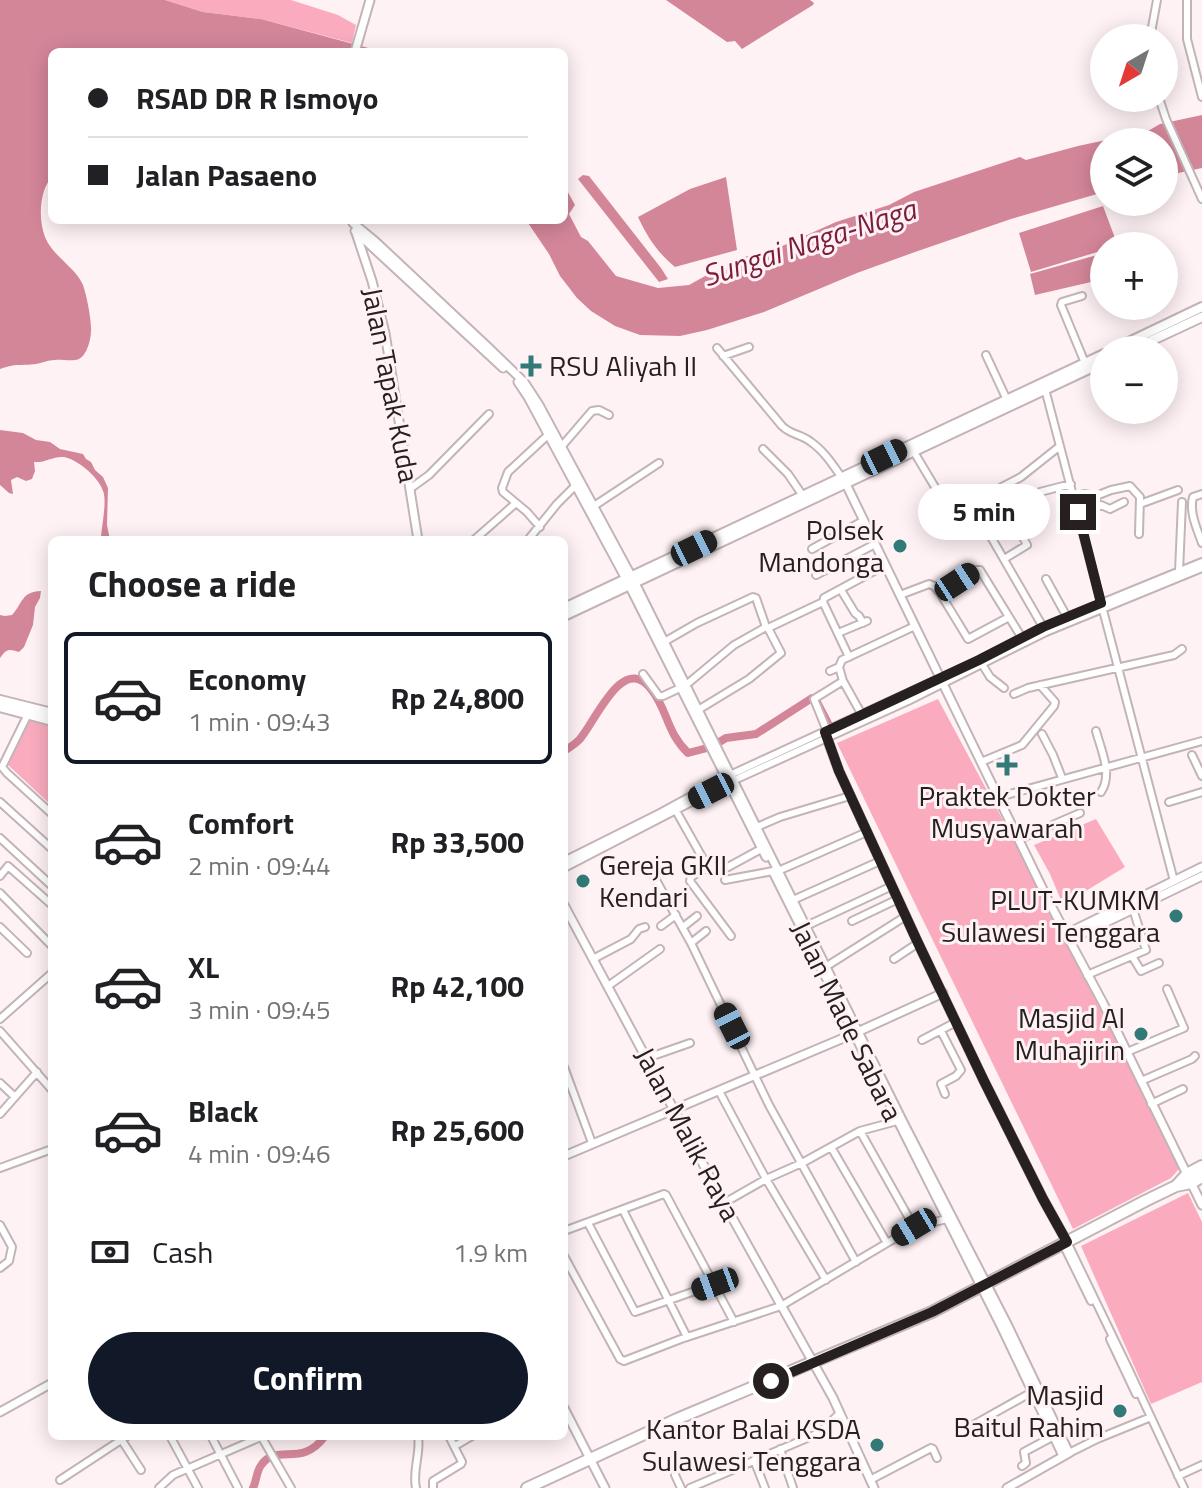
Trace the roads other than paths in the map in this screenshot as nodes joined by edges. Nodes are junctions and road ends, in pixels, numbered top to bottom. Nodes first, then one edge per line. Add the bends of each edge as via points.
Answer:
1 (370, 0) edge
2 (1157, 0) edge
3 (1187, 0) edge
4 (1153, 24) edge
5 (356, 48) edge
6 (1202, 97) edge
7 (1164, 112) edge
8 (1202, 199) edge
9 (353, 225) edge
10 (1082, 296) dead end
11 (1202, 307) edge
12 (1202, 317) edge
13 (1141, 336) edge
14 (1161, 336) edge
15 (749, 347) dead end
16 (717, 348) dead end
17 (986, 355) dead end
18 (723, 356) junction
19 (1090, 361) edge
20 (1085, 363) junction
21 (1090, 368) edge
22 (1045, 389) junction
23 (1007, 400) junction
24 (489, 414) dead end
25 (609, 415) dead end
26 (960, 426) junction
27 (549, 434) junction
28 (562, 446) junction
29 (1060, 446) junction
30 (763, 449) dead end
31 (914, 452) junction
32 (659, 463) dead end
33 (844, 481) junction
34 (1071, 484) junction
35 (576, 485) junction
36 (411, 488) junction
37 (1000, 488) junction
38 (1178, 490) dead end
39 (1040, 492) dead end
40 (1202, 494) edge
41 (803, 496) junction
42 (1074, 497) junction
43 (1124, 502) dead end
44 (1182, 502) dead end
45 (516, 503) junction
46 (1140, 504) junction
47 (594, 506) junction
48 (1078, 512) junction
49 (863, 521) junction
50 (540, 527) junction
51 (960, 529) dead end
52 (1139, 534) dead end
53 (417, 536) edge
54 (479, 536) edge
55 (532, 536) edge
56 (1202, 543) edge
57 (875, 544) junction
58 (812, 549) dead end
59 (1004, 559) junction
60 (1202, 562) edge
61 (885, 565) junction
62 (1202, 568) edge
63 (1179, 572) junction
64 (816, 575) dead end
65 (1046, 579) dead end
66 (630, 581) junction
67 (841, 590) junction
68 (940, 593) junction
69 (900, 595) junction
70 (823, 602) junction
71 (568, 606) edge
72 (1101, 606) junction
73 (568, 614) edge
74 (1009, 617) junction
75 (1067, 617) junction
76 (915, 626) junction
77 (1043, 627) junction
78 (767, 628) junction
79 (838, 633) junction
80 (1022, 638) junction
81 (664, 642) junction
82 (1182, 649) dead end
83 (849, 657) junction
84 (982, 664) junction
85 (839, 667) junction
86 (1117, 667) junction
87 (830, 671) dead end
88 (643, 674) dead end
89 (942, 680) junction
90 (843, 681) junction
91 (1040, 685) junction
92 (683, 687) junction
93 (1004, 688) dead end
94 (1014, 694) dead end
95 (0, 700) edge
96 (0, 707) edge
97 (698, 710) junction
98 (48, 712) edge
99 (28, 714) junction
100 (862, 715) junction
101 (48, 720) edge
102 (1096, 731) dead end
103 (706, 734) junction
104 (826, 734) junction
105 (1042, 734) dead end
106 (1202, 741) edge
107 (1192, 755) dead end
108 (1142, 757) junction
109 (981, 762) junction
110 (1106, 767) junction
111 (7, 773) junction
112 (1202, 776) edge
113 (1062, 778) junction
114 (729, 779) junction
115 (0, 783) edge
116 (1101, 792) dead end
117 (1202, 792) edge
118 (850, 796) junction
119 (999, 797) junction
120 (0, 802) edge
121 (1169, 802) dead end
122 (674, 808) junction
123 (48, 810) edge
124 (1080, 813) dead end
125 (757, 827) junction
126 (867, 832) junction
127 (0, 838) edge
128 (1020, 839) junction
129 (48, 845) edge
130 (761, 849) junction
131 (0, 859) edge
132 (568, 859) edge
133 (880, 861) junction
134 (8, 866) junction
135 (568, 866) edge
136 (728, 867) dead end
137 (1202, 867) edge
138 (775, 871) junction
139 (652, 873) dead end
140 (0, 876) edge
141 (1202, 876) edge
142 (725, 880) dead end
143 (1174, 881) junction
144 (48, 882) edge
145 (892, 886) junction
146 (0, 893) edge
147 (898, 899) junction
148 (791, 900) junction
149 (48, 901) edge
150 (1133, 909) junction
151 (712, 910) junction
152 (568, 912) edge
153 (676, 915) junction
154 (906, 916) junction
155 (852, 921) dead end
156 (661, 926) dead end
157 (806, 926) junction
158 (0, 927) edge
159 (645, 927) dead end
160 (683, 927) junction
161 (706, 931) dead end
162 (731, 936) dead end
163 (1067, 937) junction
164 (48, 942) edge
165 (691, 943) junction
166 (918, 943) junction
167 (660, 949) dead end
168 (27, 953) dead end
169 (1132, 956) junction
170 (593, 959) junction
171 (894, 959) dead end
172 (1159, 963) dead end
173 (827, 966) junction
174 (1087, 975) junction
175 (48, 977) edge
176 (608, 986) junction
177 (1167, 989) dead end
178 (943, 993) junction
179 (0, 1019) edge
180 (956, 1022) junction
181 (0, 1031) edge
182 (941, 1031) junction
183 (856, 1033) junction
184 (922, 1040) dead end
185 (690, 1043) dead end
186 (1127, 1052) junction
187 (1195, 1056) dead end
188 (647, 1058) junction
189 (37, 1072) junction
190 (755, 1075) junction
191 (568, 1078) edge
192 (1141, 1081) junction
193 (0, 1083) edge
194 (48, 1085) edge
195 (1183, 1089) dead end
196 (719, 1091) junction
197 (945, 1094) dead end
198 (15, 1097) junction
199 (1151, 1104) junction
200 (675, 1110) junction
201 (0, 1114) edge
202 (897, 1121) junction
203 (860, 1131) junction
204 (592, 1143) junction
205 (831, 1147) junction
206 (48, 1150) edge
207 (568, 1154) edge
208 (802, 1163) junction
209 (1202, 1166) edge
210 (0, 1168) edge
211 (1202, 1177) edge
212 (766, 1179) junction
213 (1189, 1179) junction
214 (724, 1203) junction
215 (1202, 1205) edge
216 (623, 1210) junction
217 (947, 1219) junction
218 (588, 1223) junction
219 (0, 1225) edge
220 (914, 1227) junction
221 (568, 1230) edge
222 (887, 1243) junction
223 (1065, 1243) junction
224 (856, 1262) junction
225 (568, 1263) edge
226 (0, 1268) edge
227 (826, 1280) junction
228 (715, 1284) junction
229 (983, 1285) junction
230 (669, 1301) junction
231 (781, 1306) junction
232 (734, 1322) junction
233 (687, 1337) junction
234 (814, 1363) junction
235 (48, 1385) edge
236 (1032, 1392) junction
237 (0, 1412) edge
238 (840, 1413) junction
239 (568, 1416) edge
240 (1149, 1418) junction
241 (973, 1425) dead end
242 (1054, 1436) junction
243 (121, 1440) edge
244 (125, 1440) edge
245 (172, 1440) edge
246 (213, 1440) edge
247 (253, 1440) edge
248 (264, 1440) edge
249 (418, 1440) edge
250 (451, 1440) edge
251 (465, 1440) edge
252 (455, 1446) junction
253 (780, 1449) junction
254 (221, 1455) junction
255 (1066, 1455) junction
256 (937, 1458) dead end
257 (589, 1459) junction
258 (754, 1460) junction
259 (1202, 1465) edge
260 (1022, 1466) dead end
261 (187, 1469) junction
262 (141, 1470) dead end
263 (675, 1475) dead end
264 (1178, 1476) junction
265 (715, 1477) junction
266 (60, 1480) dead end
267 (872, 1484) edge
268 (699, 1486) edge
269 (159, 1488) edge
270 (198, 1488) edge
271 (238, 1488) edge
272 (291, 1488) edge
273 (416, 1488) edge
274 (433, 1488) edge
275 (527, 1488) edge
276 (605, 1488) edge
277 (681, 1488) edge
278 (690, 1488) edge
279 (720, 1488) edge
280 (765, 1488) edge
281 (793, 1488) edge
282 (1007, 1488) edge
283 (1182, 1488) edge

1 - 5 street
2 - 4 street
3 - 6 street via 1187,39
7 - 8 street
9 - 27 street via 515,379
9 - 28 street via 524,382
9 - 36 street, Jalan Tapak Kuda via 385,333
10 - 20 street via 1061,305
11 - 13 main road
12 - 14 main road
15 - 18 street
16 - 18 street
17 - 23 street
18 - 33 street via 782,426 813,443
19 - 20 main road
20 - 23 main road
21 - 22 main road
22 - 26 main road
22 - 29 street
23 - 26 main road
24 - 36 street
25 - 28 street via 592,411
26 - 31 main road
26 - 33 main road
27 - 35 street
27 - 45 street via 506,475 502,489
28 - 47 street
29 - 34 street
29 - 37 street
30 - 41 street
31 - 33 main road
31 - 51 street
32 - 47 street
33 - 41 main road
33 - 49 street
33 - 66 main road
34 - 39 street
34 - 42 street
35 - 50 street
35 - 66 street
36 - 53 street, Jalan Tapak Kuda
37 - 59 street via 1027,544
37 - 59 street via 972,503
38 - 46 street
40 - 56 street via 1191,502
41 - 66 main road
42 - 46 street via 1127,486 1138,494
42 - 48 street
43 - 48 street
44 - 63 street
45 - 50 street
45 - 54 street
46 - 52 street
47 - 66 street
48 - 72 street
49 - 57 street
49 - 58 street
50 - 55 street
57 - 61 street
57 - 64 street
59 - 77 street
60 - 63 street
61 - 67 street
61 - 69 street
62 - 72 street
63 - 72 street
65 - 75 street
66 - 71 main road
66 - 73 main road
66 - 81 street, Jalan Made Sabara
66 - 92 street, Jalan Made Sabara
67 - 70 street
67 - 79 street via 865,622
68 - 69 street via 929,584
68 - 74 street via 968,639
68 - 74 street via 982,571
69 - 76 street
70 - 78 street
70 - 79 street
72 - 75 street
72 - 84 street
72 - 86 street
74 - 80 street
75 - 77 street
76 - 83 street
76 - 89 street
77 - 80 street
78 - 81 street via 754,597
78 - 92 street via 734,645
78 - 97 street via 781,653
79 - 83 street
80 - 89 street
81 - 92 street, Jalan Made Sabara
82 - 86 street
83 - 85 street
84 - 89 street
84 - 93 street
85 - 87 street
85 - 90 street
86 - 91 street
86 - 108 street
88 - 92 street via 659,696
89 - 100 street
89 - 104 street
89 - 109 street
90 - 100 street
90 - 104 street via 814,699
91 - 94 street
91 - 109 street via 1054,706 1022,745
92 - 97 street, Jalan Made Sabara
92 - 103 street, Jalan Made Sabara
95 - 98 main road
96 - 99 main road
97 - 103 street, Jalan Made Sabara
99 - 101 main road
99 - 111 street via 2,765
100 - 104 street
102 - 110 street
103 - 114 street, Jalan Made Sabara
103 - 114 street, Jalan Made Sabara
104 - 114 street
104 - 118 street
105 - 113 street
106 - 108 street
107 - 112 street
108 - 110 street
108 - 143 street
109 - 119 street
110 - 113 street
110 - 116 street
111 - 115 street
111 - 123 street
113 - 119 street
114 - 122 street
114 - 125 street, Jalan Made Sabara
114 - 130 street, Jalan Made Sabara
117 - 121 street
118 - 125 street
118 - 126 street
119 - 128 street
120 - 129 street
122 - 132 street
122 - 135 street
122 - 151 street via 706,864 690,881
124 - 128 street
125 - 138 street, Jalan Made Sabara
126 - 133 street
126 - 138 street
127 - 144 street
128 - 163 street
130 - 136 street
130 - 138 street, Jalan Made Sabara
131 - 134 street
133 - 145 street
133 - 148 street
134 - 140 street
134 - 149 street
137 - 143 street
138 - 142 street
138 - 148 street, Jalan Made Sabara
139 - 153 street
141 - 150 street
143 - 163 street
145 - 147 street
145 - 157 street
146 - 164 street
147 - 154 street
147 - 155 street
148 - 157 street, Jalan Made Sabara
148 - 183 street, Jalan Made Sabara
150 - 163 street
150 - 169 street via 1147,950
151 - 160 street
151 - 162 street
152 - 170 street, Jalan Malik Raya
153 - 156 street
153 - 160 street
154 - 166 street
154 - 173 street
157 - 173 street, Jalan Made Sabara
158 - 168 street
159 - 170 street
160 - 165 street
161 - 165 street
163 - 174 street
165 - 190 street
166 - 171 street
166 - 178 street
167 - 176 street
169 - 172 street via 1141,971
169 - 174 street
170 - 176 street, Jalan Malik Raya
173 - 183 street, Jalan Made Sabara
174 - 186 street
175 - 179 street
176 - 188 street, Jalan Malik Raya
177 - 186 street via 1184,1028
178 - 180 street
178 - 183 street
180 - 182 street
180 - 223 street
181 - 189 street
182 - 184 street
182 - 197 street via 961,1070 941,1084
183 - 190 street
183 - 202 street, Jalan Made Sabara
183 - 229 street, Jalan Made Sabara
185 - 188 street
186 - 192 street
187 - 192 street
188 - 200 street, Jalan Malik Raya
189 - 194 street
189 - 198 street
190 - 196 street
190 - 208 street
191 - 204 street
192 - 199 street
193 - 198 street
195 - 199 street
196 - 200 street
196 - 212 street
198 - 201 street
199 - 213 street
200 - 204 street
200 - 214 street, Jalan Malik Raya
202 - 203 street
202 - 217 street, Jalan Made Sabara
203 - 205 street
203 - 220 street
204 - 207 street
205 - 208 street
205 - 222 street
206 - 210 street
208 - 212 street
208 - 224 street
209 - 213 highway
211 - 213 highway
212 - 214 street
212 - 227 street
213 - 215 street
213 - 223 highway
214 - 231 street, Jalan Malik Raya
216 - 218 street
216 - 228 street via 666,1195
216 - 230 street
217 - 220 street
217 - 229 street, Jalan Made Sabara
218 - 221 street
218 - 230 street via 634,1311
219 - 226 street via 12,1245 9,1261
220 - 222 street
222 - 224 street
223 - 229 highway
223 - 240 street
224 - 227 street
225 - 233 street via 621,1360
227 - 231 street
228 - 230 street
228 - 232 street
229 - 234 highway
229 - 236 street, Jalan Made Sabara
229 - 255 street, Jalan Made Sabara via 1018,1345
230 - 233 street
231 - 232 street
231 - 234 street, Jalan Malik Raya
232 - 233 street
234 - 238 street, Jalan Malik Raya
234 - 257 highway
235 - 237 street
236 - 241 street
236 - 242 street, Jalan Made Sabara
238 - 253 street via 819,1433
238 - 267 street, Jalan Malik Raya
239 - 257 street
240 - 255 street
240 - 264 street
240 - 283 street
242 - 255 street, Jalan Made Sabara
242 - 260 street via 1024,1452
243 - 266 street
244 - 262 street
245 - 261 street
246 - 254 street
247 - 254 street
248 - 272 street
249 - 273 street
250 - 252 street
251 - 252 street
252 - 274 street via 462,1463 433,1481
253 - 258 street
253 - 281 street
254 - 261 street
254 - 271 street
255 - 282 street
256 - 267 street via 931,1448
257 - 275 highway
257 - 276 street
258 - 265 street
258 - 280 street
259 - 264 street
261 - 269 street
261 - 270 street
263 - 277 street
264 - 283 street
265 - 268 street
265 - 279 street
268 - 278 street

